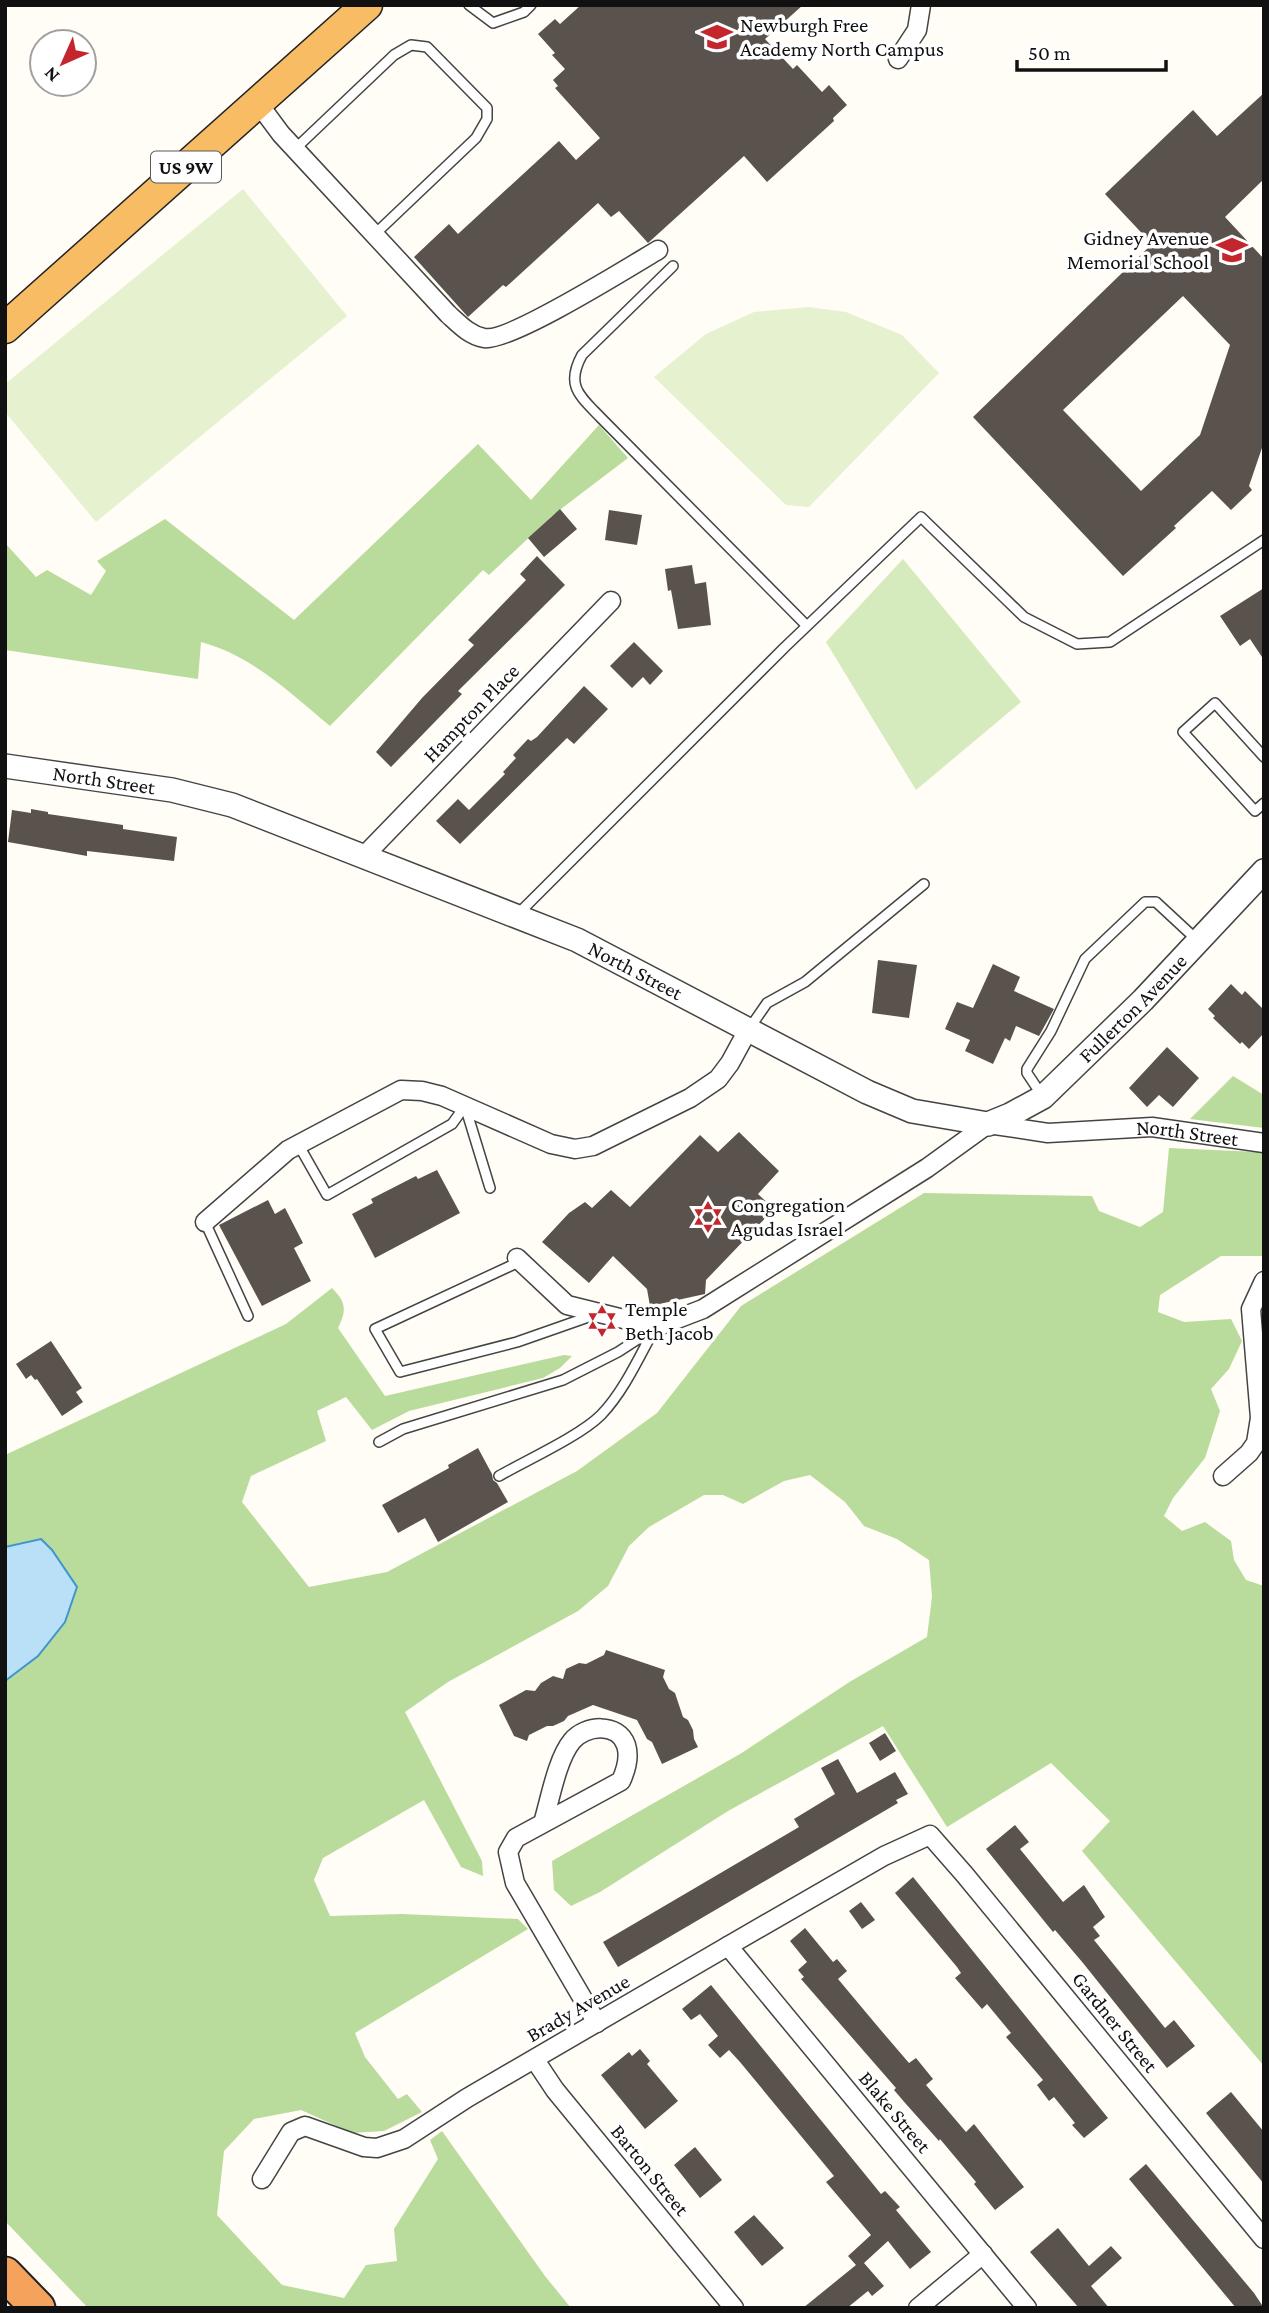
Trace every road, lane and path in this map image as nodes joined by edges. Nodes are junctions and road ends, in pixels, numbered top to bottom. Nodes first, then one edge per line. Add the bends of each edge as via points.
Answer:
1 (469, 5) edge
2 (531, 5) edge
3 (921, 5) edge
4 (357, 9) edge
5 (898, 59) dead end
6 (258, 103) junction
7 (295, 149) junction
8 (374, 235) junction
9 (658, 250) dead end
10 (673, 266) dead end
11 (5, 328) edge
12 (1264, 540) edge
13 (611, 601) dead end
14 (807, 626) junction
15 (1264, 757) edge
16 (5, 766) edge
17 (1264, 803) edge
18 (364, 856) junction
19 (1264, 871) edge
20 (925, 884) dead end
21 (516, 916) junction
22 (1198, 941) junction
23 (748, 1030) junction
24 (1043, 1097) junction
25 (465, 1106) junction
26 (988, 1124) junction
27 (1264, 1143) edge
28 (298, 1144) junction
29 (490, 1188) dead end
30 (205, 1222) joint
31 (519, 1259) joint
32 (1264, 1281) edge
33 (598, 1313) junction
34 (248, 1316) dead end
35 (656, 1327) junction
36 (379, 1441) dead end
37 (499, 1476) dead end
38 (1223, 1476) dead end
39 (543, 1823) junction
40 (930, 1835) joint
41 (728, 1946) junction
42 (597, 2023) junction
43 (535, 2060) junction
44 (262, 2179) dead end
45 (1264, 2239) edge
46 (983, 2254) junction
47 (5, 2274) edge
48 (38, 2308) edge
49 (734, 2308) edge
50 (918, 2308) edge
51 (1027, 2308) edge

1 - 2 lane via 493,23
3 - 5 street via 917,30
4 - 6 highway, US 9W
6 - 7 street
6 - 11 highway, US 9W
7 - 8 street
7 - 8 lane via 394,55 411,45 428,47 486,108 487,119 476,138
8 - 9 street via 448,314 466,330 486,338 503,336
10 - 14 lane via 582,355 574,370 574,384 601,418
12 - 14 lane via 1110,642 1077,644 1024,617 921,517
13 - 18 street, Hampton Place
14 - 21 lane
15 - 17 lane via 1215,704 1183,732 1255,811
16 - 18 street, North Street via 172,790 232,805
18 - 21 street, North Street
19 - 22 street, Fullerton Avenue
20 - 23 lane via 805,982 767,1003
21 - 23 street, North Street via 577,940
22 - 24 street, Fullerton Avenue
22 - 24 lane via 1156,902 1144,902 1085,959 1051,1031 1027,1069
23 - 25 street via 718,1079 690,1098 593,1146 575,1149 551,1144
23 - 26 street, North Street via 912,1111
24 - 26 street, Fullerton Avenue
25 - 28 street via 422,1091 401,1090
25 - 28 lane via 452,1124 327,1195
25 - 29 lane
26 - 27 street, North Street via 1048,1133 1152,1127
26 - 35 street via 927,1168 703,1309
28 - 30 street
30 - 34 lane
31 - 33 street via 567,1305
31 - 33 lane via 375,1329 400,1372 517,1342
32 - 38 street via 1251,1309 1260,1418 1256,1443
33 - 35 street
35 - 36 lane via 563,1380 402,1429
35 - 37 lane via 601,1414
39 - 39 street via 571,1742 592,1728 615,1732 625,1742 628,1755 621,1782
39 - 42 street via 516,1838 508,1852 515,1883
40 - 41 street, Brady Avenue via 884,1856
40 - 45 street, Gardner Street
41 - 42 street, Brady Avenue
41 - 46 street, Blake Street
42 - 43 street, Brady Avenue
43 - 44 street, Brady Avenue via 404,2139 377,2148 305,2126 291,2132
43 - 49 street, Barton Street via 555,2091
46 - 50 street
46 - 51 street, Blake Street
47 - 48 highway

